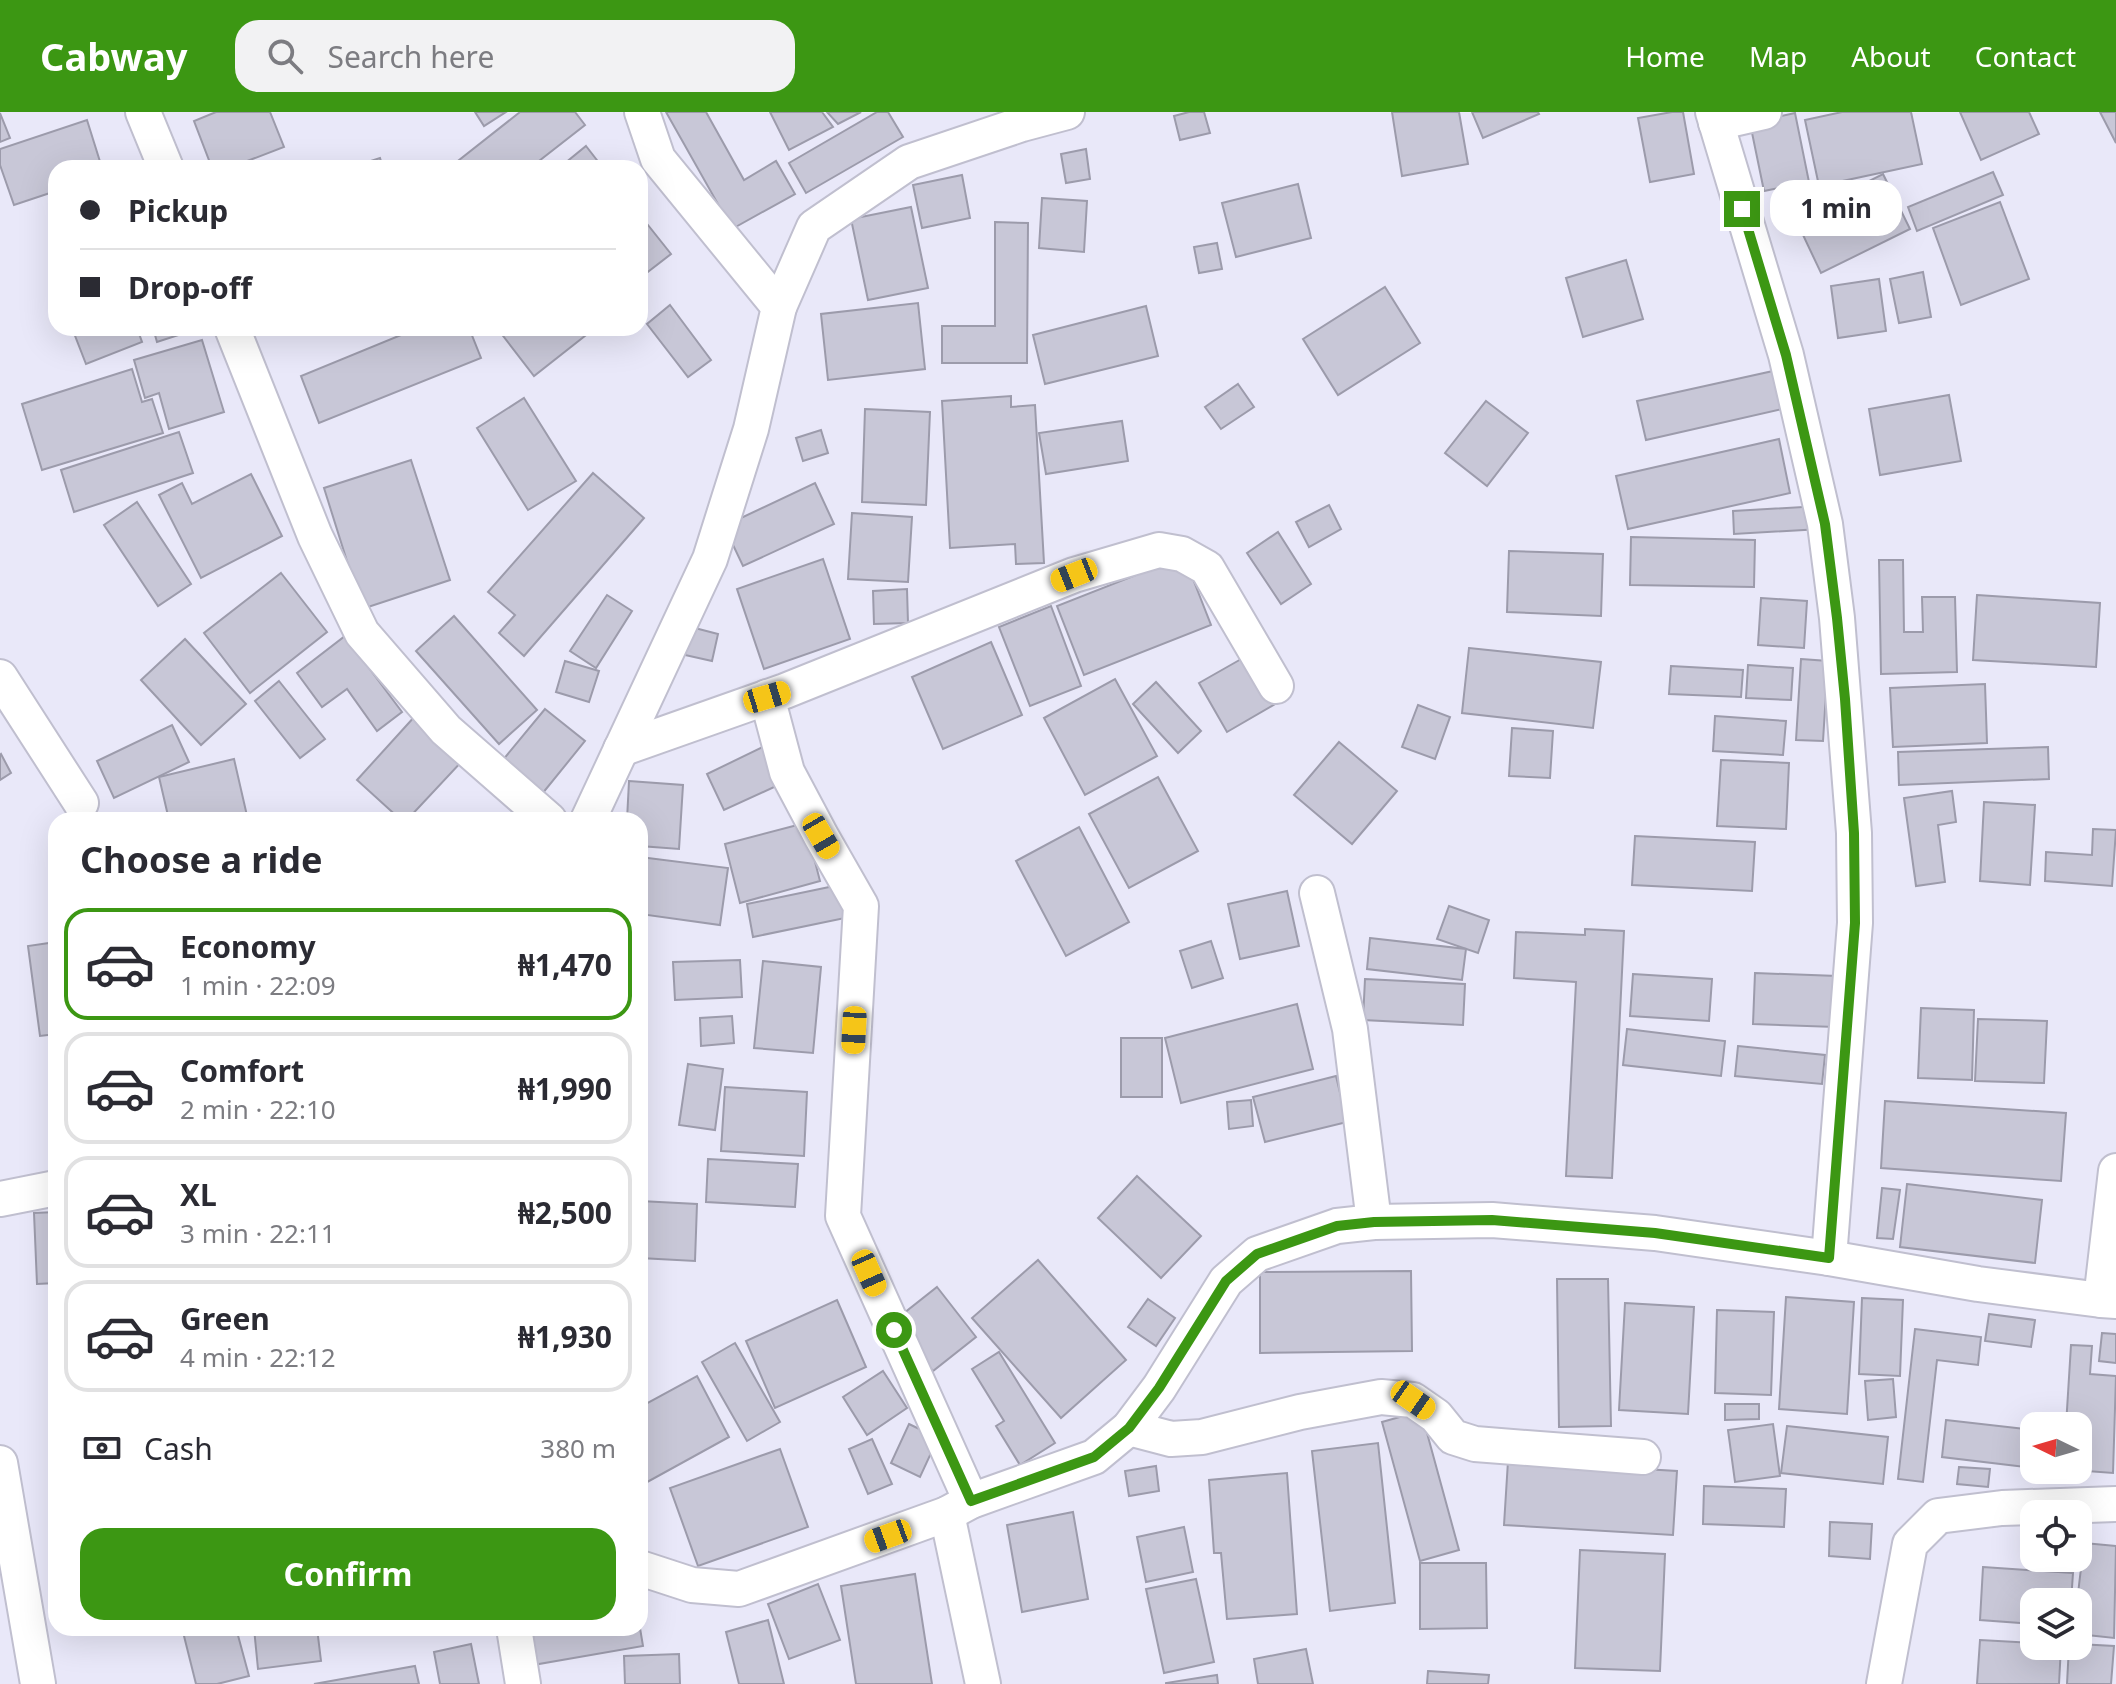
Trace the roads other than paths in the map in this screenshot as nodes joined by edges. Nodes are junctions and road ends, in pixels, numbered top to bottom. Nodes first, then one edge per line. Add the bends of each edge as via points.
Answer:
1 (143, 112) edge
2 (642, 112) edge
3 (1067, 112) edge
4 (1764, 112) edge
5 (1714, 117) edge
6 (163, 160) edge
7 (779, 307) junction
8 (235, 336) edge
9 (0, 677) edge
10 (1276, 686) dead end
11 (767, 697) junction
12 (621, 749) junction
13 (81, 803) dead end
14 (540, 812) edge
15 (592, 812) edge
16 (1317, 893) dead end
17 (2116, 1171) edge
18 (48, 1190) edge
19 (0, 1199) edge
20 (1374, 1222) junction
21 (1829, 1258) junction
22 (2109, 1300) edge
23 (1129, 1428) junction
24 (1643, 1457) dead end
25 (0, 1463) edge
26 (2116, 1504) edge
27 (4, 1508) edge
28 (959, 1508) junction
29 (648, 1571) edge
30 (515, 1636) edge
31 (38, 1684) edge
32 (523, 1684) edge
33 (983, 1684) edge
34 (1884, 1684) edge

1 - 6 street
2 - 7 street via 658,159
3 - 7 street via 909,162 814,227
4 - 5 street
5 - 21 street via 1786,355 1825,524 1837,618 1854,833 1855,923
7 - 12 street via 751,429 710,559
8 - 14 street via 315,536 362,633 446,730
9 - 13 street
10 - 11 street via 1207,568 1182,554 1159,550 1074,575
11 - 12 street
11 - 28 street via 787,772 861,906 843,1216
12 - 15 street
16 - 20 street via 1350,1029
17 - 22 street
18 - 19 street
20 - 21 street via 1492,1220 1655,1233
20 - 23 street via 1337,1226 1257,1254 1226,1281
21 - 22 street
23 - 24 street via 1171,1439 1202,1437 1381,1397 1413,1400 1453,1437 1475,1444
23 - 28 street via 1094,1457
25 - 27 street
26 - 34 street via 1938,1516 1910,1544
27 - 31 street
28 - 29 street via 739,1589 692,1585
28 - 33 street
30 - 32 street

